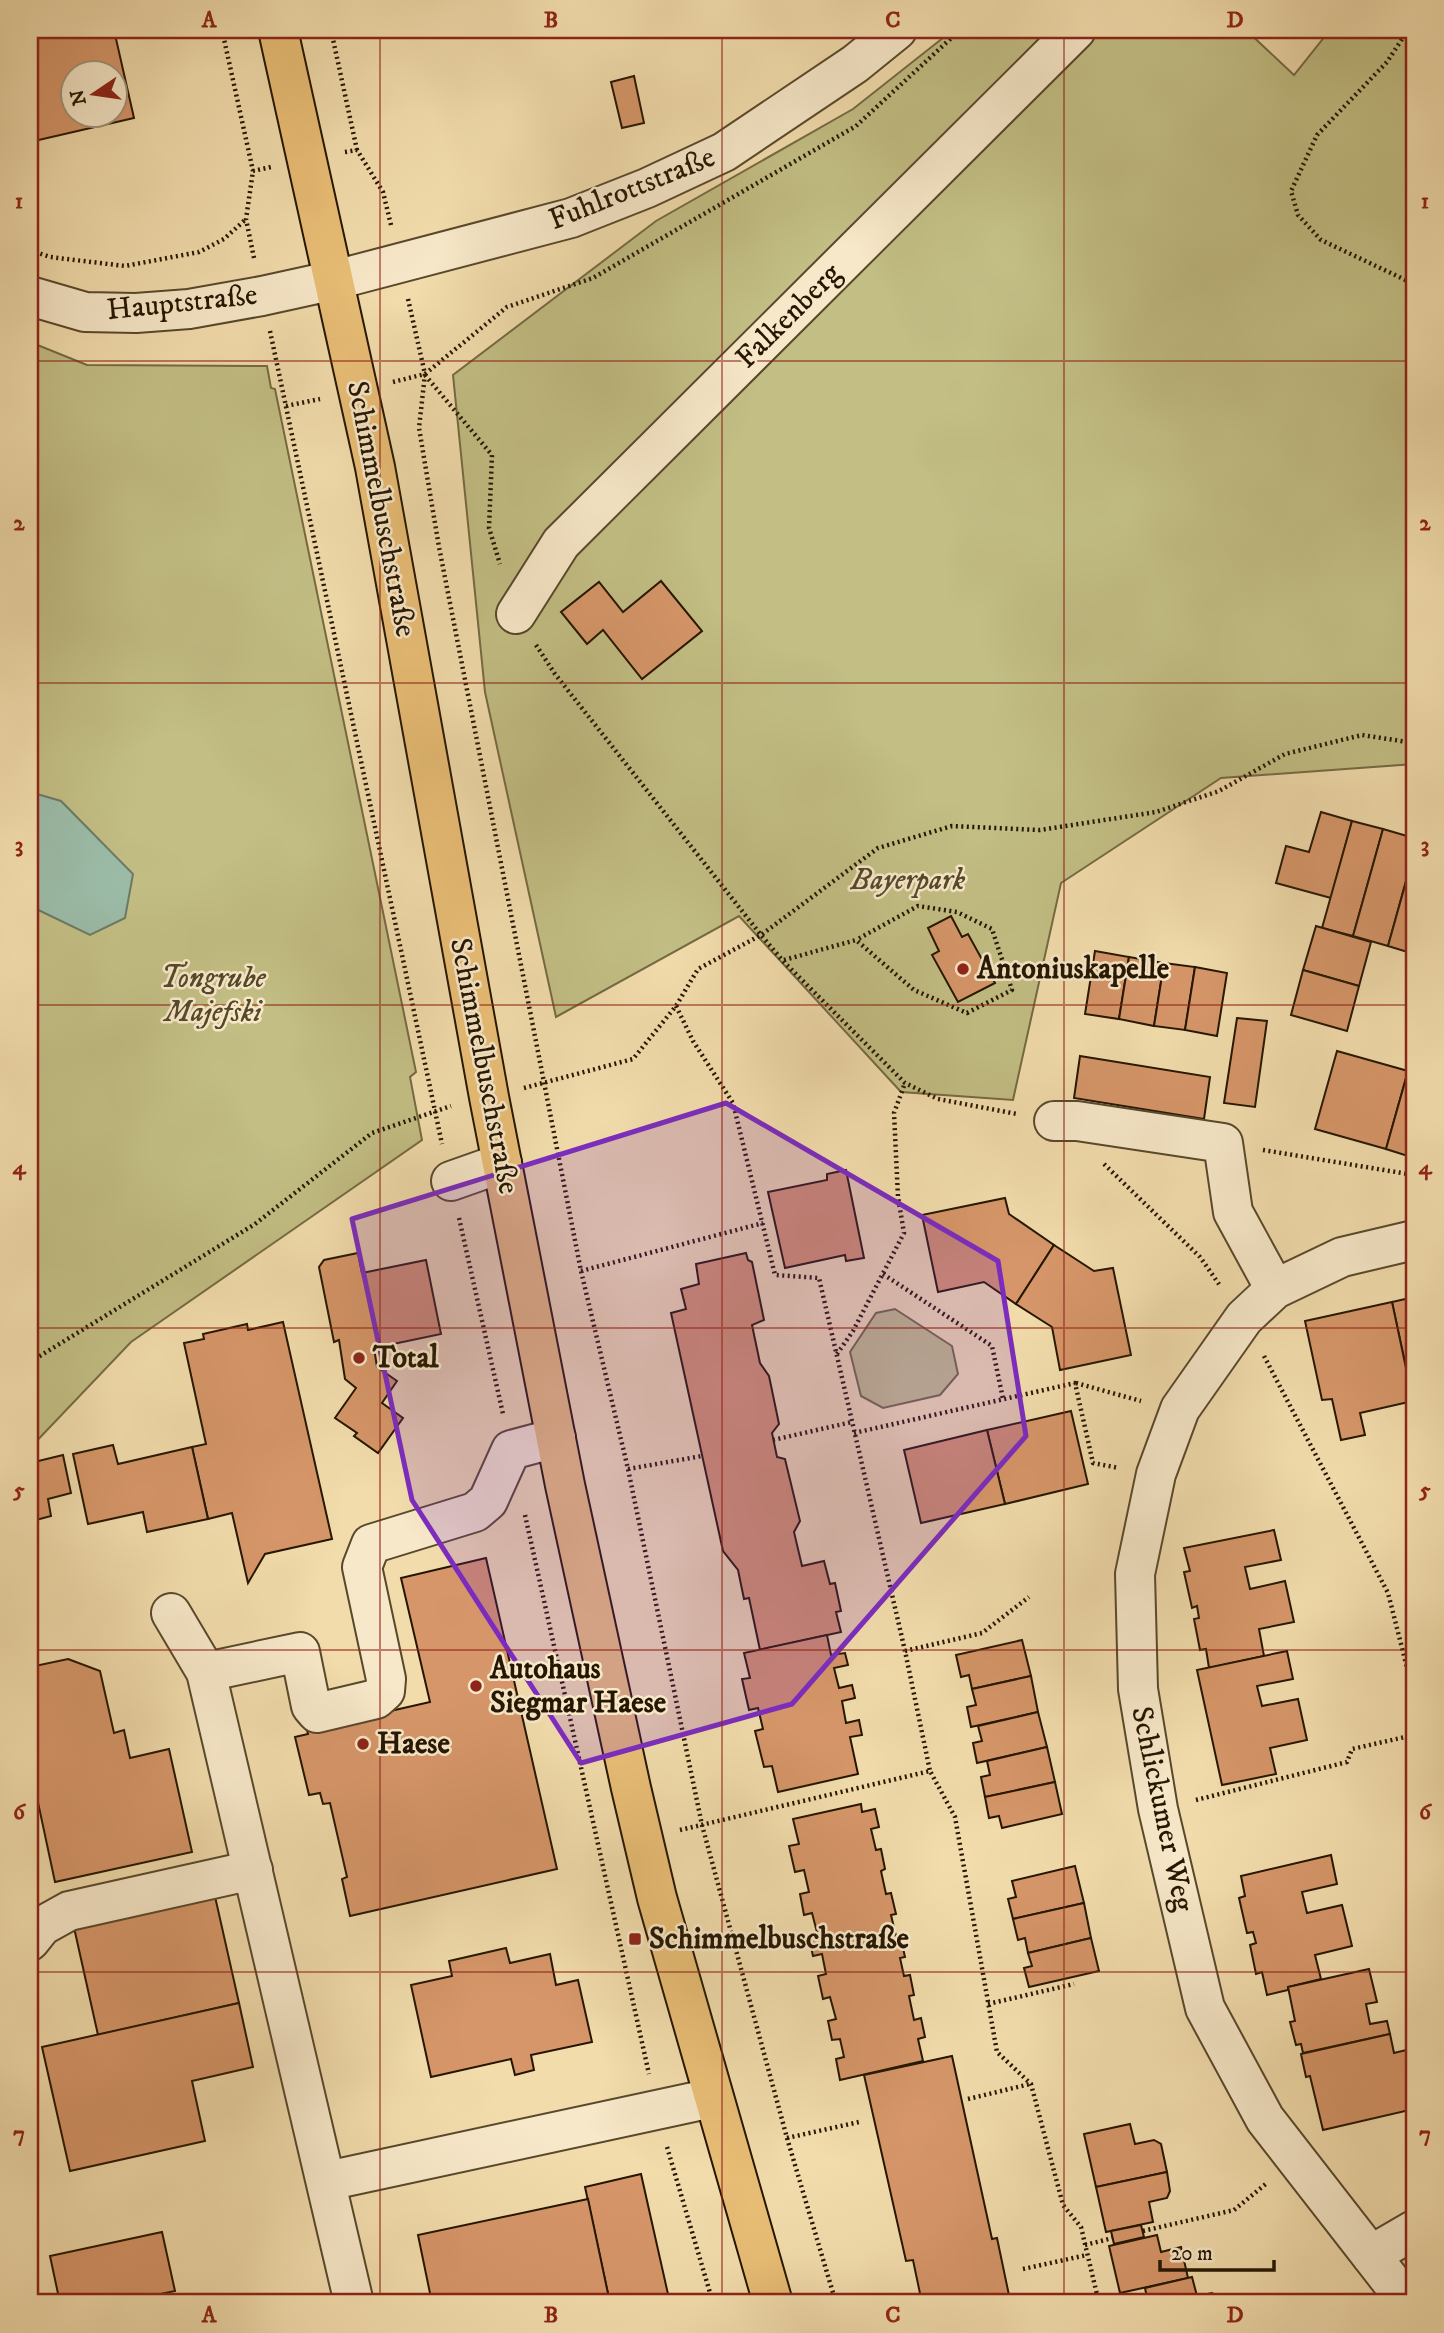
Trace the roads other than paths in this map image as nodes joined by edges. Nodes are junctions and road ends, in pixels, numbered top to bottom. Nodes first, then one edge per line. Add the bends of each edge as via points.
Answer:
1 (278, 30) edge
2 (897, 30) edge
3 (1076, 30) edge
4 (335, 280) junction
5 (30, 296) edge
6 (516, 614) road end
7 (1054, 1121) road end
8 (502, 1163) junction
9 (451, 1181) road end
10 (1414, 1240) edge
11 (1275, 1289) junction
12 (556, 1438) junction
13 (171, 1613) dead end
14 (206, 1672) junction
15 (253, 1870) junction
16 (30, 1941) edge
17 (712, 2098) junction
18 (327, 2181) junction
19 (1414, 2230) edge
20 (1371, 2255) junction
21 (354, 2303) edge
22 (774, 2303) edge
23 (1408, 2303) edge

1 - 4 main road, Schimmelbuschstraße
2 - 4 street, Fuhlrottstraße via 855,64 724,152 647,188 570,218
3 - 6 street, Falkenberg via 561,543
4 - 5 street, Hauptstraße via 189,309 136,313 85,312
4 - 8 main road, Schimmelbuschstraße
7 - 11 street via 1223,1143 1233,1212
8 - 9 street
8 - 12 main road, Schimmelbuschstraße
10 - 11 street, Schlickumer Weg via 1342,1257
11 - 20 street, Schlickumer Weg via 1244,1318 1180,1409 1156,1474 1135,1574 1138,1689 1158,1809 1205,2008 1265,2119
12 - 14 street via 511,1450 488,1501 475,1512 371,1544 362,1567 386,1679 385,1691 376,1699 317,1713 311,1706 300,1652
12 - 17 main road, Schimmelbuschstraße via 642,1839
13 - 14 street
14 - 15 street
15 - 16 street via 69,1911 42,1926
15 - 18 street
17 - 18 street
17 - 22 main road, Schimmelbuschstraße
18 - 21 street
19 - 20 street
20 - 23 street, Schlickumer Weg

